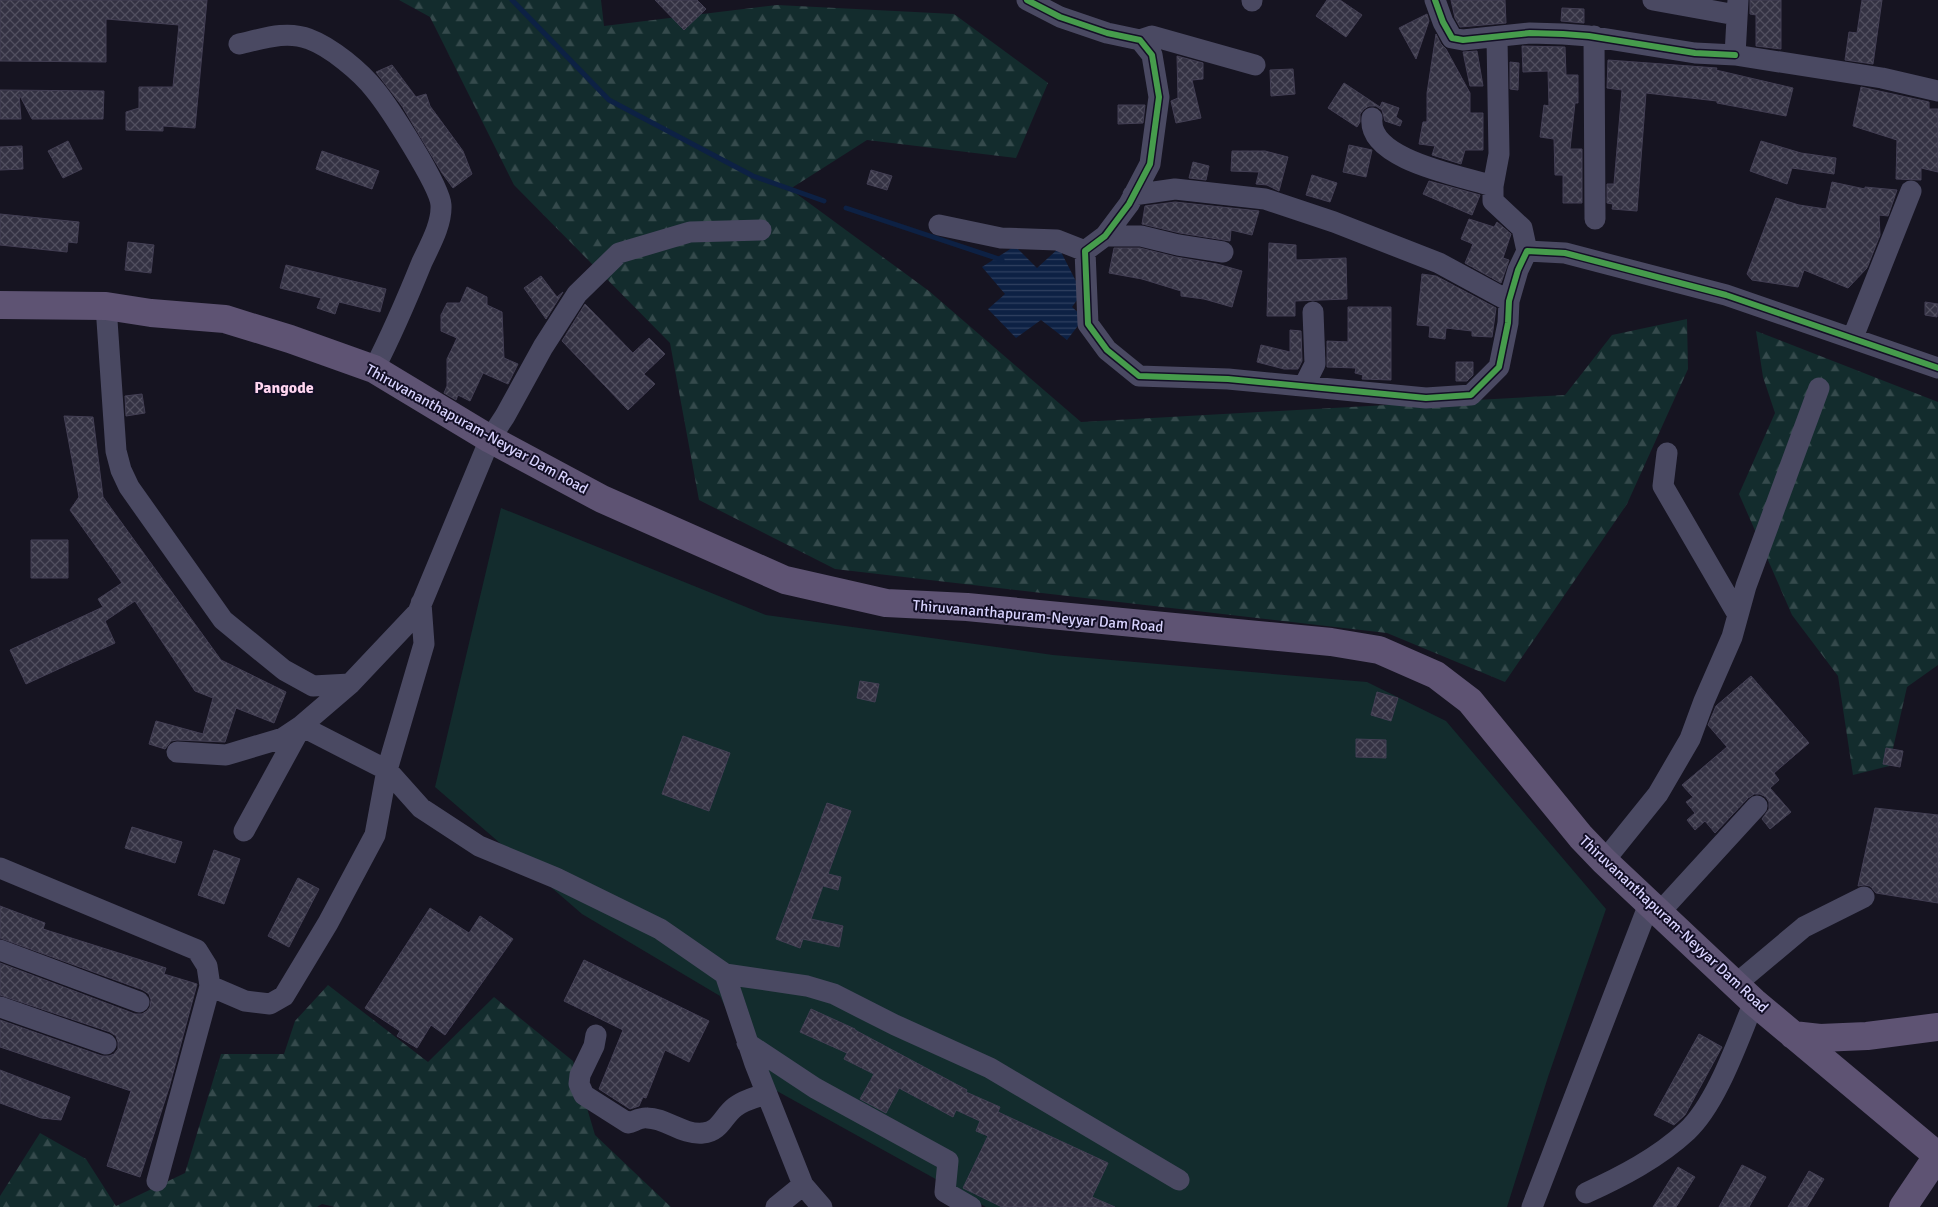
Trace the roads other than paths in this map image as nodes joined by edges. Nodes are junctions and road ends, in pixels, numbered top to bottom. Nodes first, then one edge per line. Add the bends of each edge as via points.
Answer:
1 (1027, 0) edge
2 (1435, 0) edge
3 (1653, 0) edge
4 (1737, 7) edge
5 (1594, 36) junction
6 (1497, 38) junction
7 (1140, 40) junction
8 (239, 44) dead end
9 (1735, 55) junction
10 (1255, 65) dead end
11 (1938, 92) edge
12 (1372, 118) dead end
13 (1493, 186) junction
14 (1912, 191) dead end
15 (1133, 195) junction
16 (1595, 220) dead end
17 (939, 225) dead end
18 (761, 230) dead end
19 (1105, 236) junction
20 (1085, 250) junction
21 (1527, 251) junction
22 (1223, 252) dead end
23 (1509, 300) junction
24 (0, 305) edge
25 (106, 306) junction
26 (1314, 312) dead end
27 (1853, 338) junction
28 (1938, 368) edge
29 (374, 369) junction
30 (1304, 386) junction
31 (1819, 388) dead end
32 (490, 439) junction
33 (1668, 453) dead end
34 (421, 603) junction
35 (1738, 615) junction
36 (350, 684) junction
37 (313, 686) junction
38 (301, 726) junction
39 (177, 752) dead end
40 (387, 770) junction
41 (1757, 806) dead end
42 (244, 831) dead end
43 (1604, 861) junction
44 (0, 868) edge
45 (1864, 897) dead end
46 (1654, 909) junction
47 (0, 950) edge
48 (725, 974) junction
49 (210, 986) junction
50 (1745, 993) junction
51 (139, 1002) dead end
52 (0, 1007) edge
53 (1938, 1027) edge
54 (596, 1035) dead end
55 (1793, 1035) junction
56 (747, 1042) junction
57 (106, 1044) dead end
58 (768, 1094) junction
59 (1938, 1156) edge
60 (1179, 1180) dead end
61 (157, 1182) dead end
62 (803, 1185) junction
63 (1586, 1193) dead end
64 (776, 1207) edge
65 (822, 1207) edge
66 (971, 1207) edge
67 (1532, 1207) edge
68 (1903, 1207) edge

1 - 7 street via 1060,17
2 - 6 street via 1452,38
3 - 4 street
4 - 9 street
5 - 6 street via 1530,33
5 - 9 street via 1694,53
5 - 16 street
6 - 13 street via 1499,154
7 - 10 street via 1152,36
7 - 15 street via 1152,55 1159,97 1150,164
8 - 29 street via 288,34 325,47 375,90 435,184 441,204 435,231 401,315
9 - 11 street via 1882,78
12 - 13 street via 1373,133 1387,148 1436,171
13 - 21 street via 1493,201 1522,228
14 - 27 street
15 - 19 street
15 - 23 street via 1176,189 1265,199 1439,263
17 - 20 street via 1001,238 1057,240
18 - 32 street via 690,232 619,253 577,294
19 - 20 street
19 - 22 street via 1141,236
20 - 30 street via 1088,324 1107,350 1138,376
21 - 23 street
21 - 27 street via 1565,253 1726,294
23 - 30 street via 1499,367 1471,395 1426,398
24 - 25 main road, Thiruvananthapuram-Neyyar Dam Road
25 - 29 main road, Thiruvananthapuram-Neyyar Dam Road via 225,319
25 - 37 street via 116,451 129,487 223,620 284,670
26 - 30 street via 1315,364
27 - 28 street
29 - 32 main road, Thiruvananthapuram-Neyyar Dam Road
31 - 35 street
32 - 34 street
32 - 43 main road, Thiruvananthapuram-Neyyar Dam Road via 602,499 785,580 886,603 966,606 1331,642 1378,650 1436,675 1470,701
33 - 35 street via 1663,486
34 - 36 street via 418,612
34 - 40 street via 424,644
35 - 43 street via 1690,739 1658,794
36 - 37 street
36 - 38 street
37 - 38 street
38 - 39 street via 283,738 226,755
38 - 40 street
38 - 42 street
40 - 48 street via 421,808 479,846 556,878 660,929
40 - 49 street via 375,835 284,996 270,1004 245,1001
41 - 46 street
43 - 46 main road, Thiruvananthapuram-Neyyar Dam Road
44 - 49 street via 197,950 207,966
45 - 50 street via 1804,927
46 - 50 main road, Thiruvananthapuram-Neyyar Dam Road
46 - 67 street
47 - 51 street
48 - 56 street
48 - 60 street via 807,986 834,994 990,1068
49 - 61 street
50 - 55 main road, Thiruvananthapuram-Neyyar Dam Road
50 - 63 street via 1709,1103 1688,1131 1647,1161
52 - 57 street
53 - 55 main road via 1867,1036 1820,1038
54 - 58 street via 579,1084 584,1095 628,1123 646,1117 686,1132 702,1134 718,1127 728,1113 744,1101
55 - 59 main road, Thiruvananthapuram-Neyyar Dam Road
56 - 58 street
56 - 66 street via 815,1088 948,1161 945,1192
58 - 62 street
59 - 68 main road
62 - 64 street
62 - 65 street

